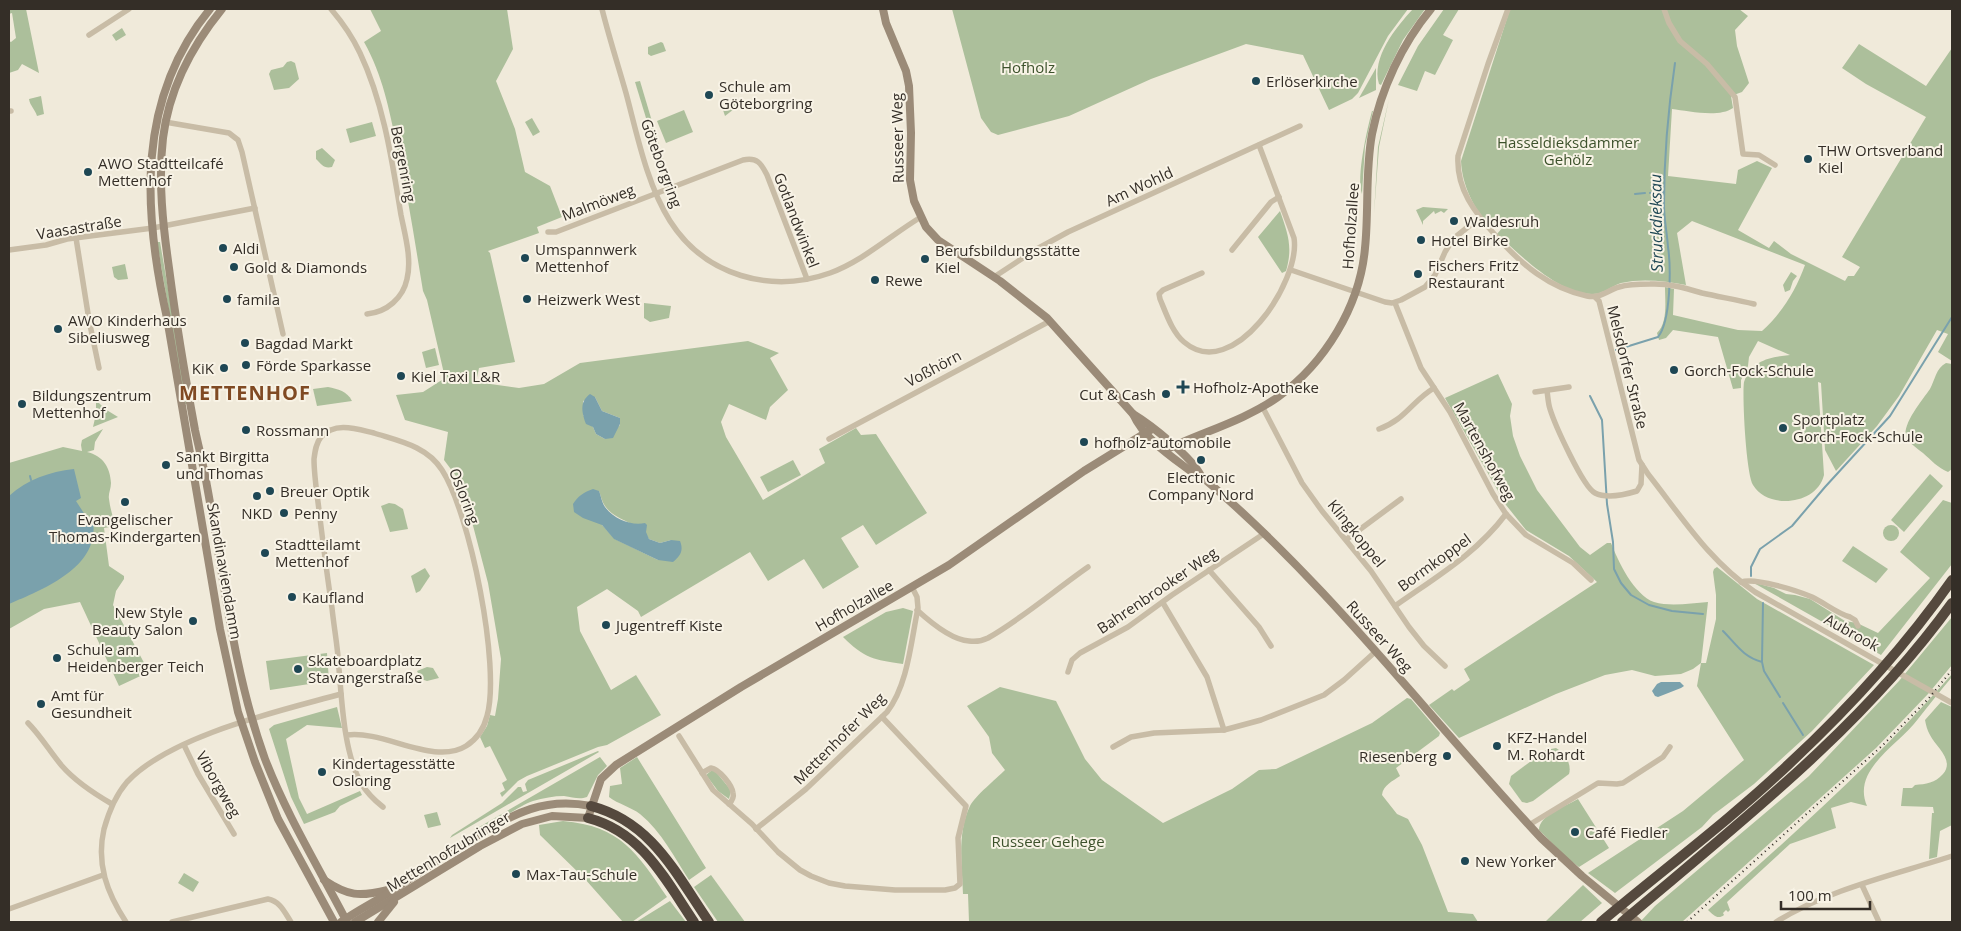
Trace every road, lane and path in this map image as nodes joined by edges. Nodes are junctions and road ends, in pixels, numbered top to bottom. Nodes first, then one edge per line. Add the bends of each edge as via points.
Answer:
1 (129, 9) edge
2 (210, 9) edge
3 (222, 9) edge
4 (332, 9) edge
5 (602, 9) edge
6 (882, 9) edge
7 (1431, 9) edge
8 (1508, 9) edge
9 (1664, 9) edge
10 (89, 35) dead end
11 (165, 122) junction
12 (1300, 126) dead end
13 (1259, 145) junction
14 (1774, 165) dead end
15 (656, 193) junction
16 (1279, 197) junction
17 (255, 208) junction
18 (920, 217) junction
19 (1480, 218) junction
20 (164, 226) junction
21 (153, 228) junction
22 (548, 232) dead end
23 (76, 238) junction
24 (9, 250) edge
25 (1232, 250) dead end
26 (1291, 270) junction
27 (1202, 273) dead end
28 (994, 276) junction
29 (807, 279) junction
30 (1356, 292) junction
31 (1595, 297) junction
32 (1396, 302) junction
33 (1754, 304) dead end
34 (367, 314) dead end
35 (1050, 321) junction
36 (283, 334) dead end
37 (99, 368) dead end
38 (1569, 387) dead end
39 (1434, 388) junction
40 (1547, 390) junction
41 (1535, 392) dead end
42 (1262, 406) junction
43 (1379, 429) dead end
44 (1149, 430) junction
45 (829, 439) dead end
46 (1173, 446) junction
47 (1164, 450) junction
48 (1642, 466) junction
49 (1201, 476) junction
50 (1401, 500) dead end
51 (1506, 514) junction
52 (1265, 533) junction
53 (1347, 539) junction
54 (1088, 567) dead end
55 (1209, 570) junction
56 (1591, 580) dead end
57 (1952, 580) edge
58 (1741, 582) junction
59 (912, 587) junction
60 (1162, 603) junction
61 (1952, 603) edge
62 (1395, 606) junction
63 (917, 610) junction
64 (1858, 626) dead end
65 (1271, 646) dead end
66 (1375, 652) junction
67 (1445, 666) dead end
68 (1068, 672) dead end
69 (341, 694) junction
70 (1952, 702) edge
71 (882, 717) junction
72 (252, 719) junction
73 (28, 723) dead end
74 (242, 723) junction
75 (1224, 730) junction
76 (347, 735) junction
77 (679, 736) dead end
78 (184, 745) junction
79 (1113, 747) dead end
80 (1670, 747) dead end
81 (702, 773) junction
82 (112, 804) junction
83 (729, 804) junction
84 (591, 806) junction
85 (383, 807) dead end
86 (588, 818) junction
87 (1529, 825) junction
88 (756, 829) junction
89 (234, 834) dead end
90 (1952, 856) edge
91 (103, 875) junction
92 (322, 879) junction
93 (1862, 884) junction
94 (399, 891) junction
95 (9, 908) edge
96 (345, 921) edge
97 (126, 922) edge
98 (172, 922) edge
99 (291, 922) edge
100 (334, 922) edge
101 (355, 922) edge
102 (378, 922) edge
103 (694, 922) edge
104 (709, 922) edge
105 (1601, 922) edge
106 (1622, 922) edge
107 (1638, 922) edge
108 (1776, 922) edge
109 (1879, 922) edge

1 - 10 street
2 - 21 street, Skandinaviendamm via 182,48 157,114 151,160
3 - 11 street, Skandinaviendamm via 195,45 182,70
4 - 34 street, Bergenring via 361,55 378,101 408,259 407,281 400,296 383,310
5 - 15 street, Göteborgring
6 - 18 street, Russeer Weg via 909,86 910,180
7 - 30 street, Hofholzallee via 1402,52 1378,114 1368,168 1365,249
8 - 19 street, Melsdorfer Straße via 1458,156 1462,188
9 - 14 street via 1680,41 1707,64 1735,97 1744,154 1758,156
11 - 17 street via 234,136 240,145
11 - 20 street, Skandinaviendamm via 162,158
12 - 13 street, Am Wohld
13 - 16 street
13 - 28 street, Am Wohld via 1068,232
15 - 22 street, Malmöweg via 556,232
15 - 29 street, Göteborgring via 669,220 702,256 748,278 770,282
15 - 29 street, Gotlandwinkel via 743,160 756,159 766,174
16 - 25 street via 1271,202
16 - 26 street via 1294,243
17 - 20 street
17 - 36 street
18 - 28 street, Russeer Weg via 938,240
18 - 29 street, Göteborgring via 849,264
19 - 31 street, Melsdorfer Straße via 1517,259 1537,275 1574,292
19 - 32 street via 1453,239 1429,283 1415,294
20 - 21 street
20 - 72 street, Skandinaviendamm via 191,410 237,658
21 - 23 street, Vaasastraße
21 - 74 street, Skandinaviendamm via 158,274 220,629
23 - 24 street, Vaasastraße
23 - 37 street
26 - 27 street via 1270,308 1250,332 1231,347 1211,352 1196,349 1182,341 1159,296 1163,290
26 - 30 street
28 - 35 street, Russeer Weg
30 - 32 street via 1385,302
30 - 42 street, Hofholzallee via 1342,322 1318,357 1287,390
31 - 33 street via 1620,287 1664,284
31 - 48 street, Melsdorfer Straße via 1599,301
32 - 39 street, Martenshofweg via 1419,363
35 - 44 street, Russeer Weg
35 - 45 street, Voßhörn
38 - 40 street
39 - 43 street via 1396,422
39 - 51 street, Martenshofweg
40 - 41 street
40 - 48 street via 1552,415 1582,479 1591,490 1607,496 1639,490
42 - 46 street, Hofholzallee
42 - 53 street, Klingkoppel via 1302,483
44 - 46 street, Russeer Weg
44 - 47 street, Russeer Weg
44 - 59 street, Hofholzallee
46 - 47 street, Hofholzallee
46 - 49 street, Russeer Weg
47 - 49 street, Russeer Weg
48 - 58 street, Melsdorfer Straße via 1720,565
49 - 52 street, Russeer Weg
50 - 53 street
51 - 56 street, Martenshofweg via 1526,535 1573,562
51 - 62 street, Bormkoppel via 1475,549
52 - 55 street, Bahrenbrooker Weg
52 - 66 street, Russeer Weg
53 - 62 street, Klingkoppel
54 - 63 street via 980,641 960,639
55 - 60 street, Bahrenbrooker Weg
55 - 65 street via 1259,627
57 - 105 highway via 1876,675 1789,764
58 - 64 street via 1762,582 1813,597 1855,620
58 - 70 street, Aubrook
59 - 63 street, Mettenhofer Weg via 917,597
59 - 84 street, Hofholzallee via 616,765 601,779
60 - 68 street, Bahrenbrooker Weg via 1128,628 1075,657
60 - 75 street via 1207,677
61 - 106 highway via 1887,683 1812,760
62 - 67 street, Klingkoppel via 1424,646
63 - 71 street, Mettenhofer Weg via 901,687
66 - 75 street via 1324,695 1261,720
66 - 87 street, Russeer Weg
69 - 72 street
69 - 76 street, Osloring
69 - 76 street, Osloring via 314,460 322,436 334,428 344,427 409,443 428,453 444,472 460,511 475,568 491,672 488,710 483,727 476,739 463,748 432,752 362,734
71 - 88 street, Mettenhofer Weg via 806,789
71 - 88 street via 966,806 958,838 958,887 895,890 829,883 800,870
72 - 74 street
72 - 92 street, Skandinaviendamm via 286,807
73 - 82 street via 76,780
74 - 78 street
74 - 100 street, Skandinaviendamm via 278,819
75 - 79 street via 1154,733 1131,737
76 - 85 street, Osloring via 360,782
77 - 81 street
78 - 82 street via 140,771 126,783
78 - 89 street, Viborgweg
80 - 87 street via 1663,757 1623,782 1598,783
81 - 83 street via 713,790
81 - 83 street via 712,768 717,770 733,790
82 - 91 street via 102,843
83 - 88 street
84 - 86 street, Hofholzallee
84 - 94 street, Mettenhofzubringer via 557,803 522,811 428,865
84 - 104 highway via 623,818 648,837
86 - 94 street, Mettenhofzubringer via 552,816 522,824
86 - 103 highway via 617,829 634,841 659,870
87 - 107 street, Russeer Weg via 1553,850
90 - 93 street
91 - 95 street
91 - 97 street
92 - 94 street via 354,894
92 - 96 street, Skandinaviendamm
93 - 108 street via 1808,905
93 - 109 street
94 - 96 street
94 - 101 street, Mettenhofzubringer
94 - 102 street
98 - 99 street via 268,899 279,905

